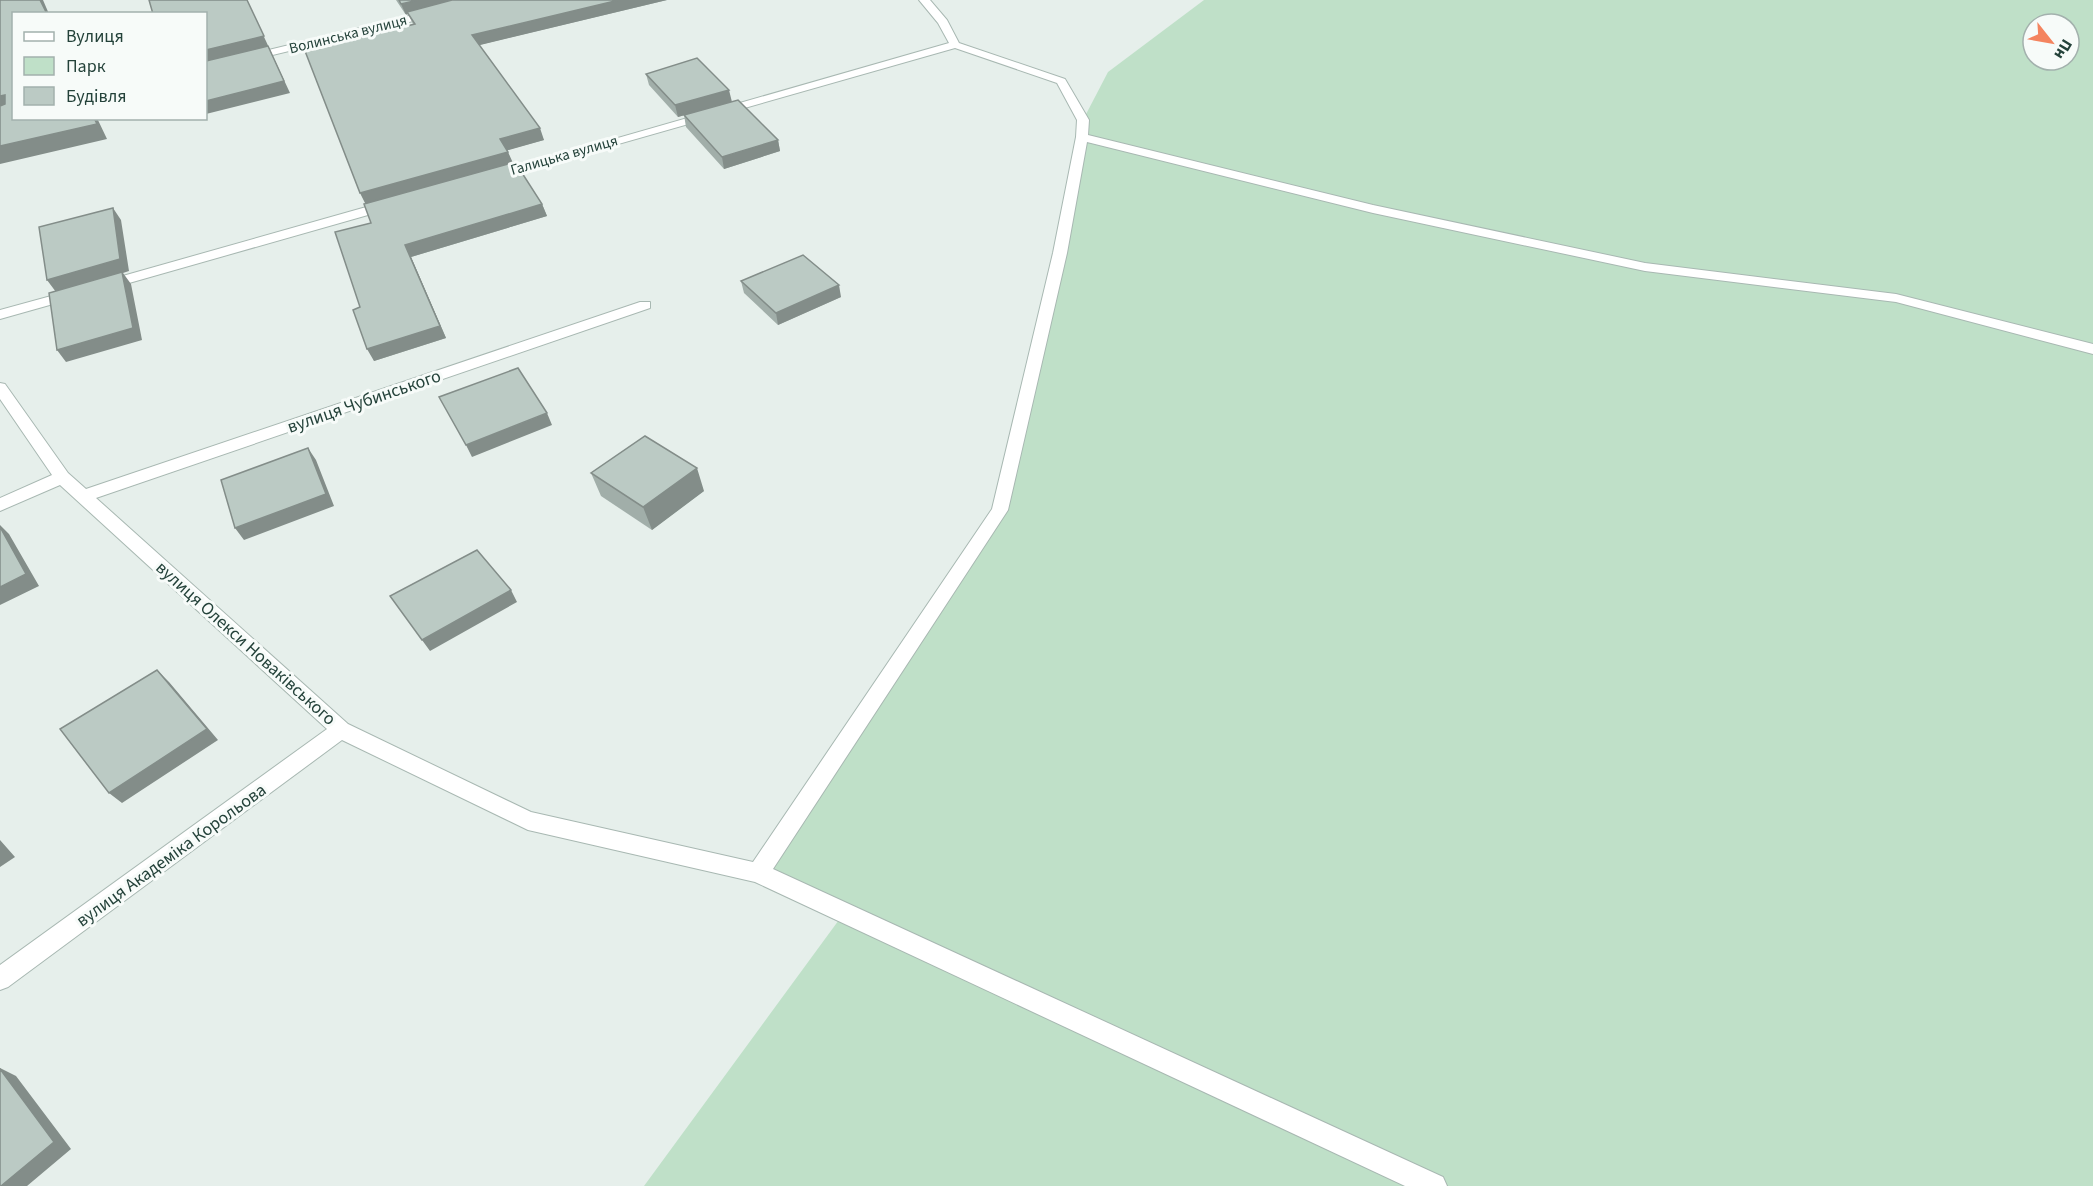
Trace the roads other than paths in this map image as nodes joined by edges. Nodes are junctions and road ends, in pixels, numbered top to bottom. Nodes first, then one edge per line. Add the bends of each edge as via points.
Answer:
1 (924, 0) edge
2 (444, 11) edge
3 (955, 45) junction
4 (207, 69) edge
5 (1082, 137) junction
6 (483, 178) edge
7 (403, 201) edge
8 (645, 305) dead end
9 (0, 315) edge
10 (2093, 349) edge
11 (0, 388) edge
12 (62, 477) junction
13 (84, 496) junction
14 (0, 505) edge
15 (341, 730) junction
16 (758, 873) junction
17 (0, 979) edge
18 (1434, 1186) edge

1 - 3 street via 943,22
2 - 4 street, Волинська вулиця
3 - 5 street via 1060,81 1083,120
3 - 6 street, Галицька вулиця
5 - 10 street via 1373,209 1645,267 1896,297
5 - 16 street via 1060,253 1000,510
7 - 9 street
8 - 13 street, вулиця Чубинського
11 - 12 street, вулиця Олекси Новаківського
12 - 13 street, вулиця Олекси Новаківського
12 - 14 street
13 - 15 street, вулиця Олекси Новаківського
15 - 16 street, вулиця Олекси Новаківського via 528,821
15 - 17 street, вулиця Академіка Корольова
16 - 18 street, вулиця Олекси Новаківського

